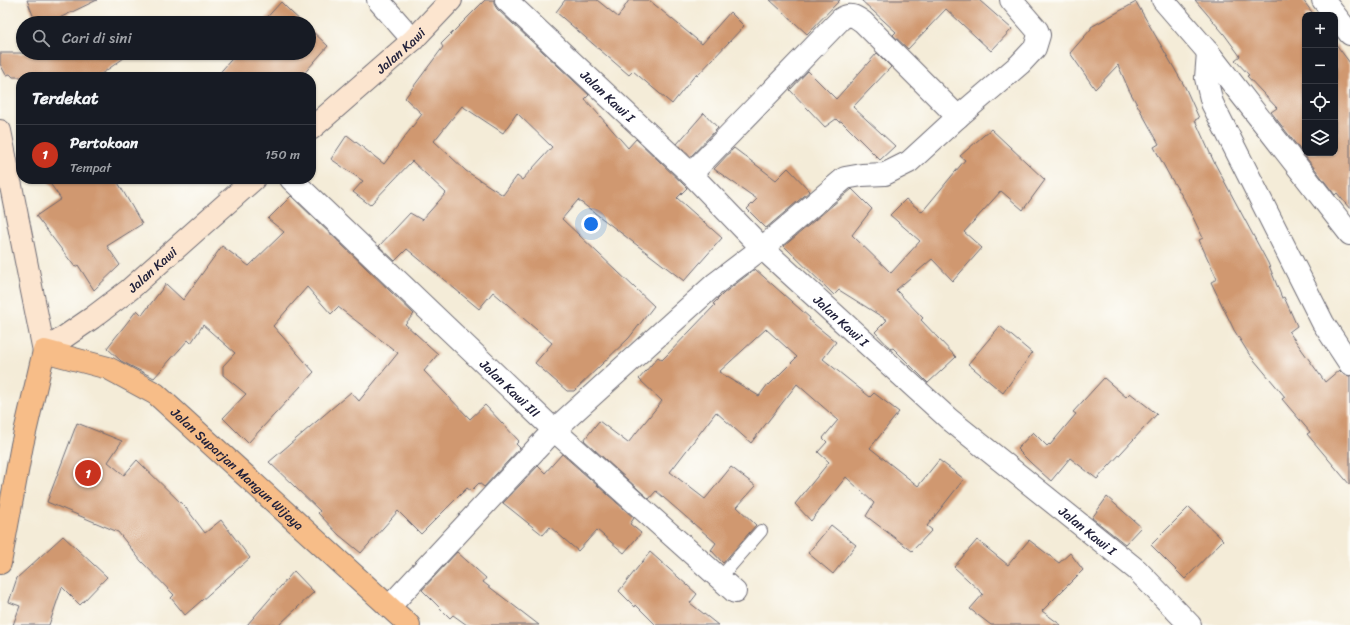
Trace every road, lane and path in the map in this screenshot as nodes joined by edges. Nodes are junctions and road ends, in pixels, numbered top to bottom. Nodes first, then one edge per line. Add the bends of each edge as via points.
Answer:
1 (378, 0) edge
2 (450, 0) edge
3 (506, 0) edge
4 (1011, 0) edge
5 (1163, 0) edge
6 (1323, 0) edge
7 (1350, 34) edge
8 (413, 40) junction
9 (1208, 52) junction
10 (958, 117) junction
11 (316, 125) edge
12 (1, 138) edge
13 (690, 174) junction
14 (248, 184) edge
15 (296, 184) edge
16 (1350, 234) edge
17 (762, 248) junction
18 (44, 350) junction
19 (1349, 360) edge
20 (554, 430) junction
21 (761, 531) dead end
22 (0, 563) edge
23 (727, 585) joint
24 (389, 607) junction
25 (409, 625) edge
26 (1190, 625) edge

1 - 8 street
2 - 8 main road, Jalan Kawi
3 - 13 street, Jalan Kawi I
4 - 10 street via 1037,30 1039,35 1035,48
5 - 9 street
6 - 7 street
8 - 11 main road, Jalan Kawi
9 - 16 street
9 - 19 street via 1206,78 1212,103 1323,323
10 - 13 street via 862,22 854,15 850,15 841,19
10 - 17 street via 908,162 885,174 845,178
12 - 18 main road
13 - 17 street, Jalan Kawi I
14 - 18 main road, Jalan Kawi via 129,290
15 - 20 street, Jalan Kawi III
17 - 20 street via 716,283
17 - 26 street, Jalan Kawi I via 949,419 1137,570
18 - 22 highway via 22,445
18 - 24 highway, Jalan Suparjan Mangun Wijaya via 108,368 156,394
20 - 23 street, Jalan Kawi III
20 - 24 street
21 - 23 lane
24 - 25 highway, Jalan Suparjan Mangun Wijaya

